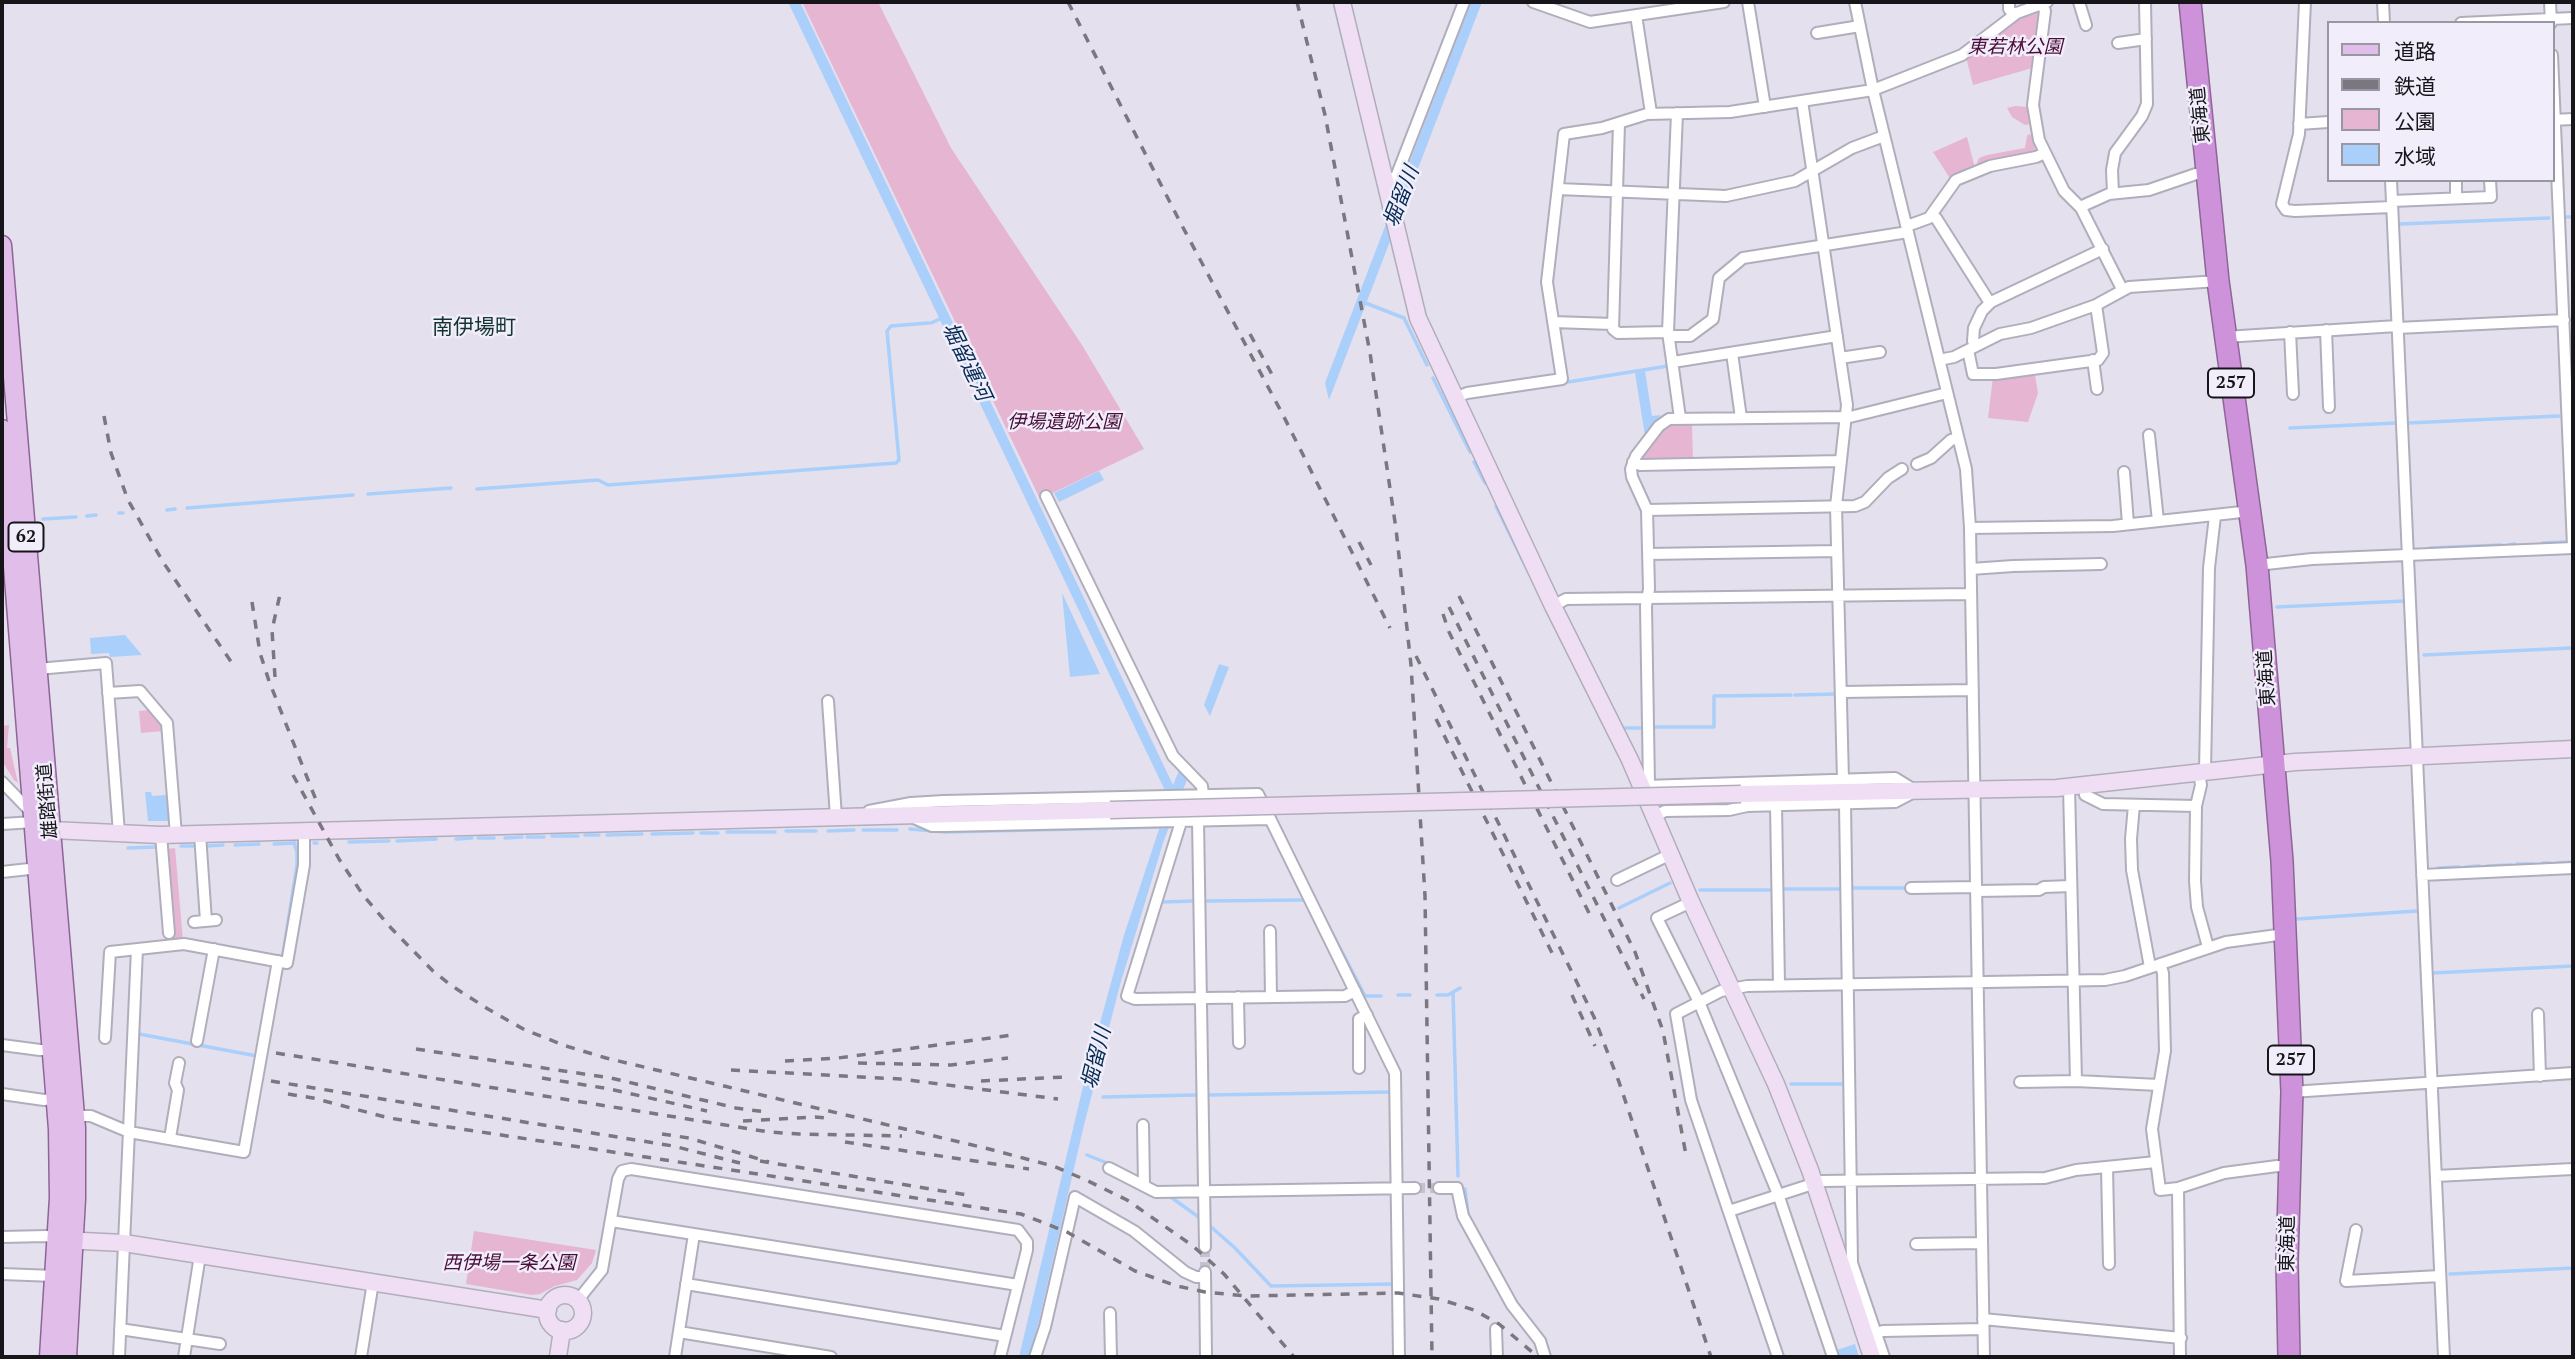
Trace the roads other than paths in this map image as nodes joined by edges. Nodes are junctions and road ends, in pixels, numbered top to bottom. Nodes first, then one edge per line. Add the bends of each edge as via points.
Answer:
1 (1342, 2) edge
2 (1464, 2) edge
3 (1533, 2) edge
4 (1724, 2) edge
5 (1748, 2) edge
6 (1855, 2) edge
7 (2009, 2) edge
8 (2079, 2) edge
9 (2145, 2) edge
10 (2190, 2) edge
11 (2305, 2) edge
12 (2383, 2) edge
13 (2550, 2) edge
14 (2045, 3) edge
15 (1665, 6) edge
16 (1636, 15) junction
17 (2014, 15) junction
18 (2573, 18) edge
19 (2384, 21) edge
20 (2551, 21) edge
21 (2086, 25) dead end
22 (1860, 26) junction
23 (1816, 33) dead end
24 (2146, 39) junction
25 (2118, 43) dead end
26 (1873, 90) junction
27 (1802, 102) junction
28 (1765, 107) junction
29 (1651, 113) junction
30 (1677, 113) junction
31 (2573, 119) edge
32 (2554, 120) edge
33 (1619, 122) junction
34 (2326, 122) edge
35 (2299, 124) junction
36 (1884, 136) junction
37 (2045, 153) junction
38 (1812, 169) junction
39 (2207, 173) junction
40 (1385, 180) junction
41 (2391, 182) edge
42 (2456, 182) edge
43 (2490, 182) edge
44 (1558, 189) junction
45 (1618, 192) junction
46 (2113, 193) junction
47 (1674, 194) junction
48 (2456, 198) junction
49 (2392, 204) junction
50 (2080, 207) junction
51 (1931, 215) junction
52 (1907, 229) junction
53 (2, 245) edge
54 (1824, 245) junction
55 (2103, 249) junction
56 (2218, 281) junction
57 (2122, 289) junction
58 (1990, 303) junction
59 (2096, 305) junction
60 (2564, 320) junction
61 (1553, 322) junction
62 (1613, 324) junction
63 (2397, 327) junction
64 (2326, 330) junction
65 (2290, 332) junction
66 (1669, 334) junction
67 (1837, 337) junction
68 (2225, 337) junction
69 (1972, 348) junction
70 (1880, 352) dead end
71 (1732, 353) junction
72 (1840, 358) junction
73 (1940, 360) junction
74 (2093, 360) junction
75 (1673, 362) junction
76 (2097, 389) dead end
77 (1947, 393) junction
78 (2293, 394) dead end
79 (1455, 398) junction
80 (2329, 407) dead end
81 (1846, 417) junction
82 (1680, 418) junction
83 (1741, 418) junction
84 (2, 429) edge
85 (2149, 435) dead end
86 (1958, 438) junction
87 (2, 440) edge
88 (1841, 461) junction
89 (1633, 462) junction
90 (1917, 464) dead end
91 (1902, 469) dead end
92 (2124, 472) dead end
93 (1046, 496) dead end
94 (1836, 506) junction
95 (1647, 510) junction
96 (2251, 511) junction
97 (2215, 516) junction
98 (2158, 521) junction
99 (2128, 524) junction
100 (1970, 528) junction
101 (2573, 547) edge
102 (1837, 551) junction
103 (1648, 554) junction
104 (2408, 555) junction
105 (2101, 564) dead end
106 (2257, 565) junction
107 (1971, 569) junction
108 (9, 594) edge
109 (1971, 594) junction
110 (1839, 595) junction
111 (1647, 598) junction
112 (1553, 606) junction
113 (37, 669) junction
114 (1973, 690) junction
115 (1842, 692) junction
116 (108, 693) junction
117 (828, 701) dead end
118 (2573, 749) edge
119 (2417, 756) junction
120 (2274, 763) junction
121 (2202, 771) junction
122 (1843, 780) junction
123 (2, 782) edge
124 (1646, 786) junction
125 (2076, 786) junction
126 (1975, 790) junction
127 (1916, 791) junction
128 (1182, 795) junction
129 (1203, 795) junction
130 (1845, 804) junction
131 (1776, 805) junction
132 (2134, 805) junction
133 (2196, 806) junction
134 (909, 815) junction
135 (1655, 816) junction
136 (841, 817) junction
137 (33, 818) junction
138 (1178, 818) junction
139 (1270, 819) junction
140 (1198, 820) junction
141 (2, 824) edge
142 (51, 830) junction
143 (304, 831) junction
144 (119, 833) junction
145 (200, 834) junction
146 (168, 835) junction
147 (1671, 853) junction
148 (38, 868) junction
149 (2573, 868) edge
150 (2, 872) edge
151 (2422, 875) junction
152 (1617, 880) dead end
153 (2071, 886) junction
154 (1910, 888) dead end
155 (1977, 889) junction
156 (1691, 902) junction
157 (205, 921) dead end
158 (1270, 931) dead end
159 (169, 933) dead end
160 (2285, 934) junction
161 (2208, 947) junction
162 (137, 949) junction
163 (214, 949) junction
164 (278, 961) junction
165 (2155, 965) junction
166 (2073, 981) junction
167 (1978, 982) junction
168 (1847, 984) junction
169 (1779, 985) junction
170 (1731, 989) junction
171 (1355, 991) junction
172 (1238, 997) junction
173 (1271, 997) junction
174 (1201, 998) junction
175 (1699, 1002) junction
176 (2538, 1014) dead end
177 (1367, 1015) junction
178 (105, 1038) dead end
179 (197, 1041) dead end
180 (1239, 1043) dead end
181 (2, 1045) edge
182 (52, 1050) junction
183 (179, 1063) dead end
184 (1359, 1068) dead end
185 (2573, 1073) edge
186 (2540, 1076) junction
187 (2076, 1081) junction
188 (2020, 1082) dead end
189 (2431, 1083) junction
190 (2159, 1085) junction
191 (2292, 1093) junction
192 (2, 1094) edge
193 (56, 1098) junction
194 (75, 1116) junction
195 (1143, 1125) dead end
196 (129, 1132) junction
197 (170, 1139) junction
198 (2156, 1162) junction
199 (2107, 1167) junction
200 (2290, 1167) junction
201 (1109, 1168) dead end
202 (2573, 1169) edge
203 (2435, 1176) junction
204 (1981, 1179) junction
205 (1850, 1181) junction
206 (1814, 1183) junction
207 (1144, 1185) junction
208 (1396, 1188) junction
209 (1415, 1188) tunnel mouth
210 (1439, 1188) tunnel mouth
211 (2178, 1188) junction
212 (1204, 1191) junction
213 (1778, 1194) junction
214 (1729, 1211) junction
215 (611, 1221) junction
216 (2356, 1230) dead end
217 (694, 1234) junction
218 (2, 1237) edge
219 (65, 1241) junction
220 (124, 1243) junction
221 (1982, 1243) junction
222 (1916, 1244) dead end
223 (1205, 1247) tunnel mouth
224 (200, 1255) junction
225 (2109, 1264) dead end
226 (1847, 1265) junction
227 (2, 1275) edge
228 (54, 1276) junction
229 (2440, 1276) junction
230 (373, 1282) junction
231 (687, 1283) junction
232 (1018, 1285) junction
233 (578, 1300) junction
234 (548, 1310) junction
235 (1110, 1313) dead end
236 (1983, 1324) junction
237 (120, 1329) junction
238 (1496, 1329) dead end
239 (562, 1330) junction
240 (679, 1332) junction
241 (1876, 1333) junction
242 (1005, 1336) junction
243 (2181, 1338) junction
244 (187, 1339) junction
245 (220, 1344) dead end
246 (49, 1357) edge
247 (67, 1357) edge
248 (119, 1357) edge
249 (184, 1357) edge
250 (361, 1357) edge
251 (558, 1357) edge
252 (675, 1357) edge
253 (831, 1357) edge
254 (1000, 1357) edge
255 (1035, 1357) edge
256 (1111, 1357) edge
257 (1206, 1357) edge
258 (1399, 1357) edge
259 (1497, 1357) edge
260 (1545, 1357) edge
261 (1778, 1357) edge
262 (1833, 1357) edge
263 (1872, 1357) edge
264 (1884, 1357) edge
265 (1984, 1357) edge
266 (2180, 1357) edge
267 (2289, 1357) edge
268 (2444, 1357) edge

1 - 40 street
2 - 40 street via 1396,177
3 - 16 street via 1583,21
4 - 15 street
5 - 28 street
6 - 22 street
7 - 17 street
8 - 21 street
9 - 24 street
10 - 39 highway, 東海道 / 257
11 - 35 street
12 - 19 street
13 - 20 street
14 - 17 street
14 - 37 street via 2033,105
15 - 16 street
16 - 29 street
17 - 26 street via 1962,55
18 - 20 street
22 - 23 street
22 - 26 street
24 - 25 street
24 - 46 street via 2147,104 2115,153
26 - 27 street
26 - 36 street
27 - 28 street
27 - 38 street
28 - 30 street
29 - 30 street
29 - 33 street
30 - 47 street
31 - 32 street
32 - 60 street
33 - 44 street via 1564,134
33 - 45 street
34 - 35 street
35 - 49 street via 2281,204 2286,210
36 - 38 street
36 - 52 street
37 - 50 street via 2064,191
37 - 51 street via 1990,166 1956,180
38 - 47 street via 1795,181 1726,196
38 - 54 street
39 - 46 street via 2149,190
39 - 56 highway, 東海道 / 257
40 - 79 street via 1418,318
41 - 49 street
42 - 48 street
43 - 48 street via 2491,197
44 - 45 street
44 - 61 street via 1547,282
45 - 47 street
45 - 62 street
46 - 50 street
47 - 66 street
48 - 49 street
49 - 63 street
50 - 55 street
51 - 52 street
51 - 58 street
52 - 54 street
52 - 73 street
53 - 113 main road, 雄踏街道 / 62
54 - 66 street via 1743,258 1719,278 1713,319 1690,336
54 - 67 street
55 - 57 street
55 - 58 street
56 - 57 street
56 - 68 highway, 東海道 / 257
57 - 59 street
58 - 69 street via 1974,328
59 - 69 street via 2000,334
59 - 74 street via 2103,353
60 - 63 street
60 - 101 street
61 - 62 street
61 - 79 street via 1562,379
62 - 66 street via 1618,333
63 - 64 street
63 - 104 street
64 - 65 street
64 - 80 street
65 - 68 street
65 - 78 street
66 - 75 street
67 - 71 street
67 - 72 street
68 - 96 highway, 東海道 / 257
69 - 73 street
69 - 74 street via 1973,374
70 - 72 street
71 - 75 street
71 - 83 street
72 - 81 street
73 - 77 street
74 - 76 street
75 - 82 street
77 - 81 street
77 - 86 street
79 - 112 street
81 - 83 street
81 - 88 street
82 - 83 street
82 - 89 street via 1664,422
84 - 87 main road, 雄踏街道 / 62
85 - 98 street
86 - 90 street
86 - 100 street via 1966,469
87 - 108 main road, 雄踏街道 / 62
88 - 89 street
88 - 94 street
89 - 95 street via 1634,484
91 - 94 street via 1863,504
92 - 99 street
93 - 129 street via 1173,756 1202,786
94 - 95 street
94 - 102 street
95 - 103 street
96 - 97 street
96 - 106 highway, 東海道 / 257
97 - 98 street
97 - 121 street
98 - 99 street
99 - 100 street
100 - 107 street
101 - 104 street
102 - 103 street
102 - 110 street
103 - 111 street
104 - 106 street
104 - 119 street
105 - 107 street
106 - 120 highway, 東海道 / 257
107 - 109 street
108 - 137 main road, 雄踏街道 / 62
109 - 110 street
109 - 114 street
110 - 111 street
110 - 115 street
111 - 112 street via 1566,599
111 - 124 street
112 - 124 street
113 - 116 street via 106,663
113 - 142 main road, 雄踏街道 / 62
114 - 115 street
114 - 126 street
115 - 122 street
116 - 144 street
116 - 146 street via 140,691 167,723
117 - 136 street
118 - 119 street
119 - 120 street
119 - 151 street
120 - 121 street
120 - 160 highway, 東海道 / 257
121 - 125 street
121 - 133 street
122 - 124 street
122 - 127 street via 1898,779
123 - 137 street
124 - 135 street
125 - 126 street
125 - 132 street via 2098,803
125 - 153 street
126 - 127 street
126 - 155 street
127 - 130 street via 1895,802
127 - 134 street, bridge
128 - 129 street
128 - 136 street via 933,802
128 - 138 street, bridge
129 - 139 street via 1258,794
130 - 131 street
130 - 168 street
131 - 135 street via 1665,811
131 - 169 street
132 - 133 street
132 - 165 street via 2132,870
133 - 161 street via 2196,894
134 - 136 street
134 - 138 street via 945,826
135 - 147 street
136 - 143 street
137 - 141 street
137 - 142 street
137 - 148 main road, 雄踏街道 / 62
138 - 140 street
138 - 174 street via 1127,996
139 - 140 street
139 - 171 street
140 - 174 street
142 - 144 street
142 - 194 main road, 雄踏街道 / 62
143 - 145 street
143 - 164 street via 304,865 287,963
144 - 146 street
145 - 146 street
145 - 157 street
146 - 159 street via 162,920
147 - 152 street
147 - 156 street
148 - 150 street
148 - 182 main road, 雄踏街道 / 62
149 - 151 street
151 - 189 street
153 - 155 street
153 - 166 street
154 - 155 street
155 - 167 street
156 - 170 street
156 - 175 street via 1657,918
158 - 173 street
160 - 161 street
160 - 191 highway, 東海道 / 257
161 - 165 street
162 - 163 street via 184,944
162 - 178 street via 110,952
162 - 196 street
163 - 164 street
163 - 179 street
164 - 197 street via 244,1152
165 - 166 street via 2115,978
165 - 190 street via 2163,973 2165,1045
166 - 167 street
166 - 187 street
167 - 168 street
167 - 204 street
168 - 169 street
168 - 205 street
169 - 170 street
170 - 175 street
170 - 206 street via 1776,1084
171 - 173 street via 1345,996
171 - 177 street
172 - 173 street
172 - 174 street
172 - 180 street
174 - 212 street
175 - 213 street
175 - 214 street via 1676,1014 1689,1093
176 - 186 street
177 - 184 street via 1359,1019
177 - 208 street via 1395,1073
181 - 182 street
182 - 193 main road, 雄踏街道 / 62
183 - 197 street
185 - 186 street
186 - 189 street
187 - 188 street
187 - 190 street
189 - 191 street
189 - 203 street
190 - 198 street via 2152,1129
191 - 200 highway, 東海道 / 257
192 - 193 street
193 - 219 main road, 雄踏街道 / 62
194 - 196 street via 91,1116
194 - 219 main road, 雄踏街道 / 62 via 77,1175
195 - 207 street
196 - 197 street
196 - 220 street
198 - 199 street
198 - 211 street via 2160,1190
199 - 204 street via 2049,1178
199 - 225 street
200 - 211 street via 2224,1173
200 - 267 highway, 東海道 / 257
201 - 207 street
202 - 203 street
203 - 229 street
204 - 205 street
204 - 221 street
205 - 206 street
205 - 226 street
206 - 213 street
206 - 226 street
207 - 212 street via 1156,1192
208 - 209 street
208 - 212 street
208 - 258 street
210 - 260 street via 1457,1188 1463,1216 1513,1305 1540,1341
211 - 243 street
212 - 223 street
213 - 214 street
213 - 262 street
214 - 261 street
215 - 217 street
215 - 232 street via 620,1174 631,1169 1012,1227 1027,1242
215 - 233 street via 602,1270
216 - 229 street via 2346,1281
217 - 231 street
217 - 232 street
218 - 219 street via 47,1236
219 - 220 street
219 - 228 main road, 雄踏街道 / 62
219 - 247 main road, 雄踏街道 / 62
220 - 224 street
220 - 237 street
221 - 222 street
221 - 236 street
224 - 230 street
224 - 244 street
226 - 241 street
226 - 263 street
227 - 228 street
228 - 246 main road, 雄踏街道 / 62
229 - 268 street
230 - 234 street
230 - 250 street
231 - 240 street
231 - 242 street
232 - 242 street
233 - 234 street via 560,1296
233 - 239 street via 581,1320 574,1328
234 - 239 street via 551,1324
235 - 256 street
236 - 241 street
236 - 243 street
236 - 265 street
237 - 244 street
237 - 248 street
238 - 259 street
239 - 251 street
240 - 252 street
240 - 253 street
241 - 264 street
242 - 254 street
243 - 266 street
244 - 245 street
244 - 249 street
255 - 257 street via 1075,1197 1149,1241 1185,1272 1196,1277 1205,1273

